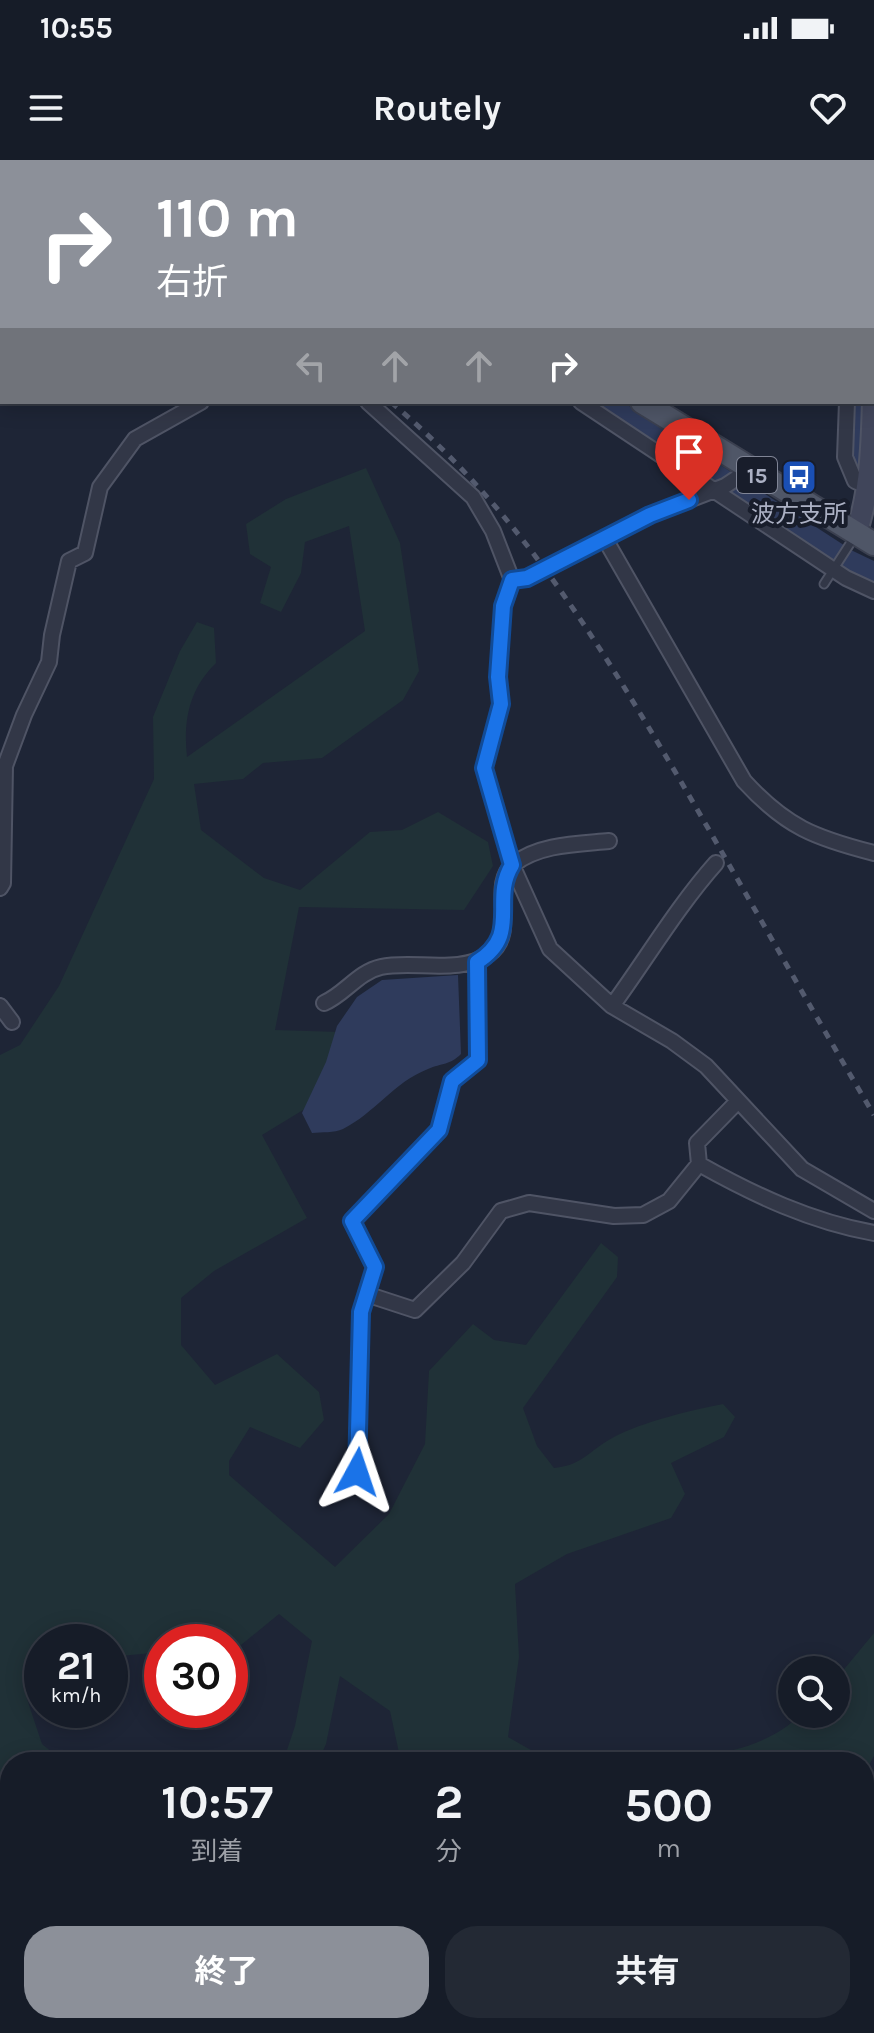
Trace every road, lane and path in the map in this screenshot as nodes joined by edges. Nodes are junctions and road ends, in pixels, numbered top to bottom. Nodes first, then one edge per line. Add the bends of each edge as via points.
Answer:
1 (197, 404) edge
2 (370, 404) edge
3 (584, 404) edge
4 (650, 404) edge
5 (847, 404) edge
6 (872, 404) edge
7 (746, 472) junction
8 (867, 486) junction
9 (722, 488) junction
10 (605, 539) junction
11 (860, 541) edge
12 (835, 567) junction
13 (512, 580) junction
14 (824, 584) dead end
15 (874, 591) edge
16 (609, 841) dead end
17 (874, 853) edge
18 (716, 863) dead end
19 (512, 865) junction
20 (0, 888) edge
21 (477, 962) junction
22 (324, 1003) dead end
23 (0, 1006) edge
24 (612, 1006) junction
25 (12, 1022) dead end
26 (738, 1101) junction
27 (699, 1164) junction
28 (874, 1211) edge
29 (874, 1233) edge
30 (366, 1294) junction
31 (357, 1472) dead end

1 - 20 street via 135,439 100,487 85,553 69,561 49,662 5,766
2 - 13 street via 473,497
3 - 9 street
4 - 7 main road, 15
5 - 8 street via 845,457 855,481
6 - 8 street
7 - 9 street
7 - 11 main road, 15
8 - 11 street
9 - 10 street via 650,515
9 - 12 street
10 - 13 street via 527,578
10 - 17 street via 744,781 771,811 795,827
11 - 12 lane
12 - 14 lane
12 - 15 street
13 - 19 street via 503,606 501,704 484,768
16 - 19 street via 559,846
18 - 24 street via 686,896
19 - 21 street via 503,880 503,935 493,952
19 - 24 street via 550,949
21 - 22 street via 380,967
21 - 30 street via 478,1060 452,1081 439,1130 352,1221 375,1267
23 - 25 street
24 - 26 street via 695,1058
26 - 27 street via 697,1143
26 - 28 street via 802,1169
27 - 29 street via 799,1212
27 - 30 street via 669,1201 643,1215 614,1216 529,1203 501,1211 463,1263 415,1310
30 - 31 street via 357,1364

